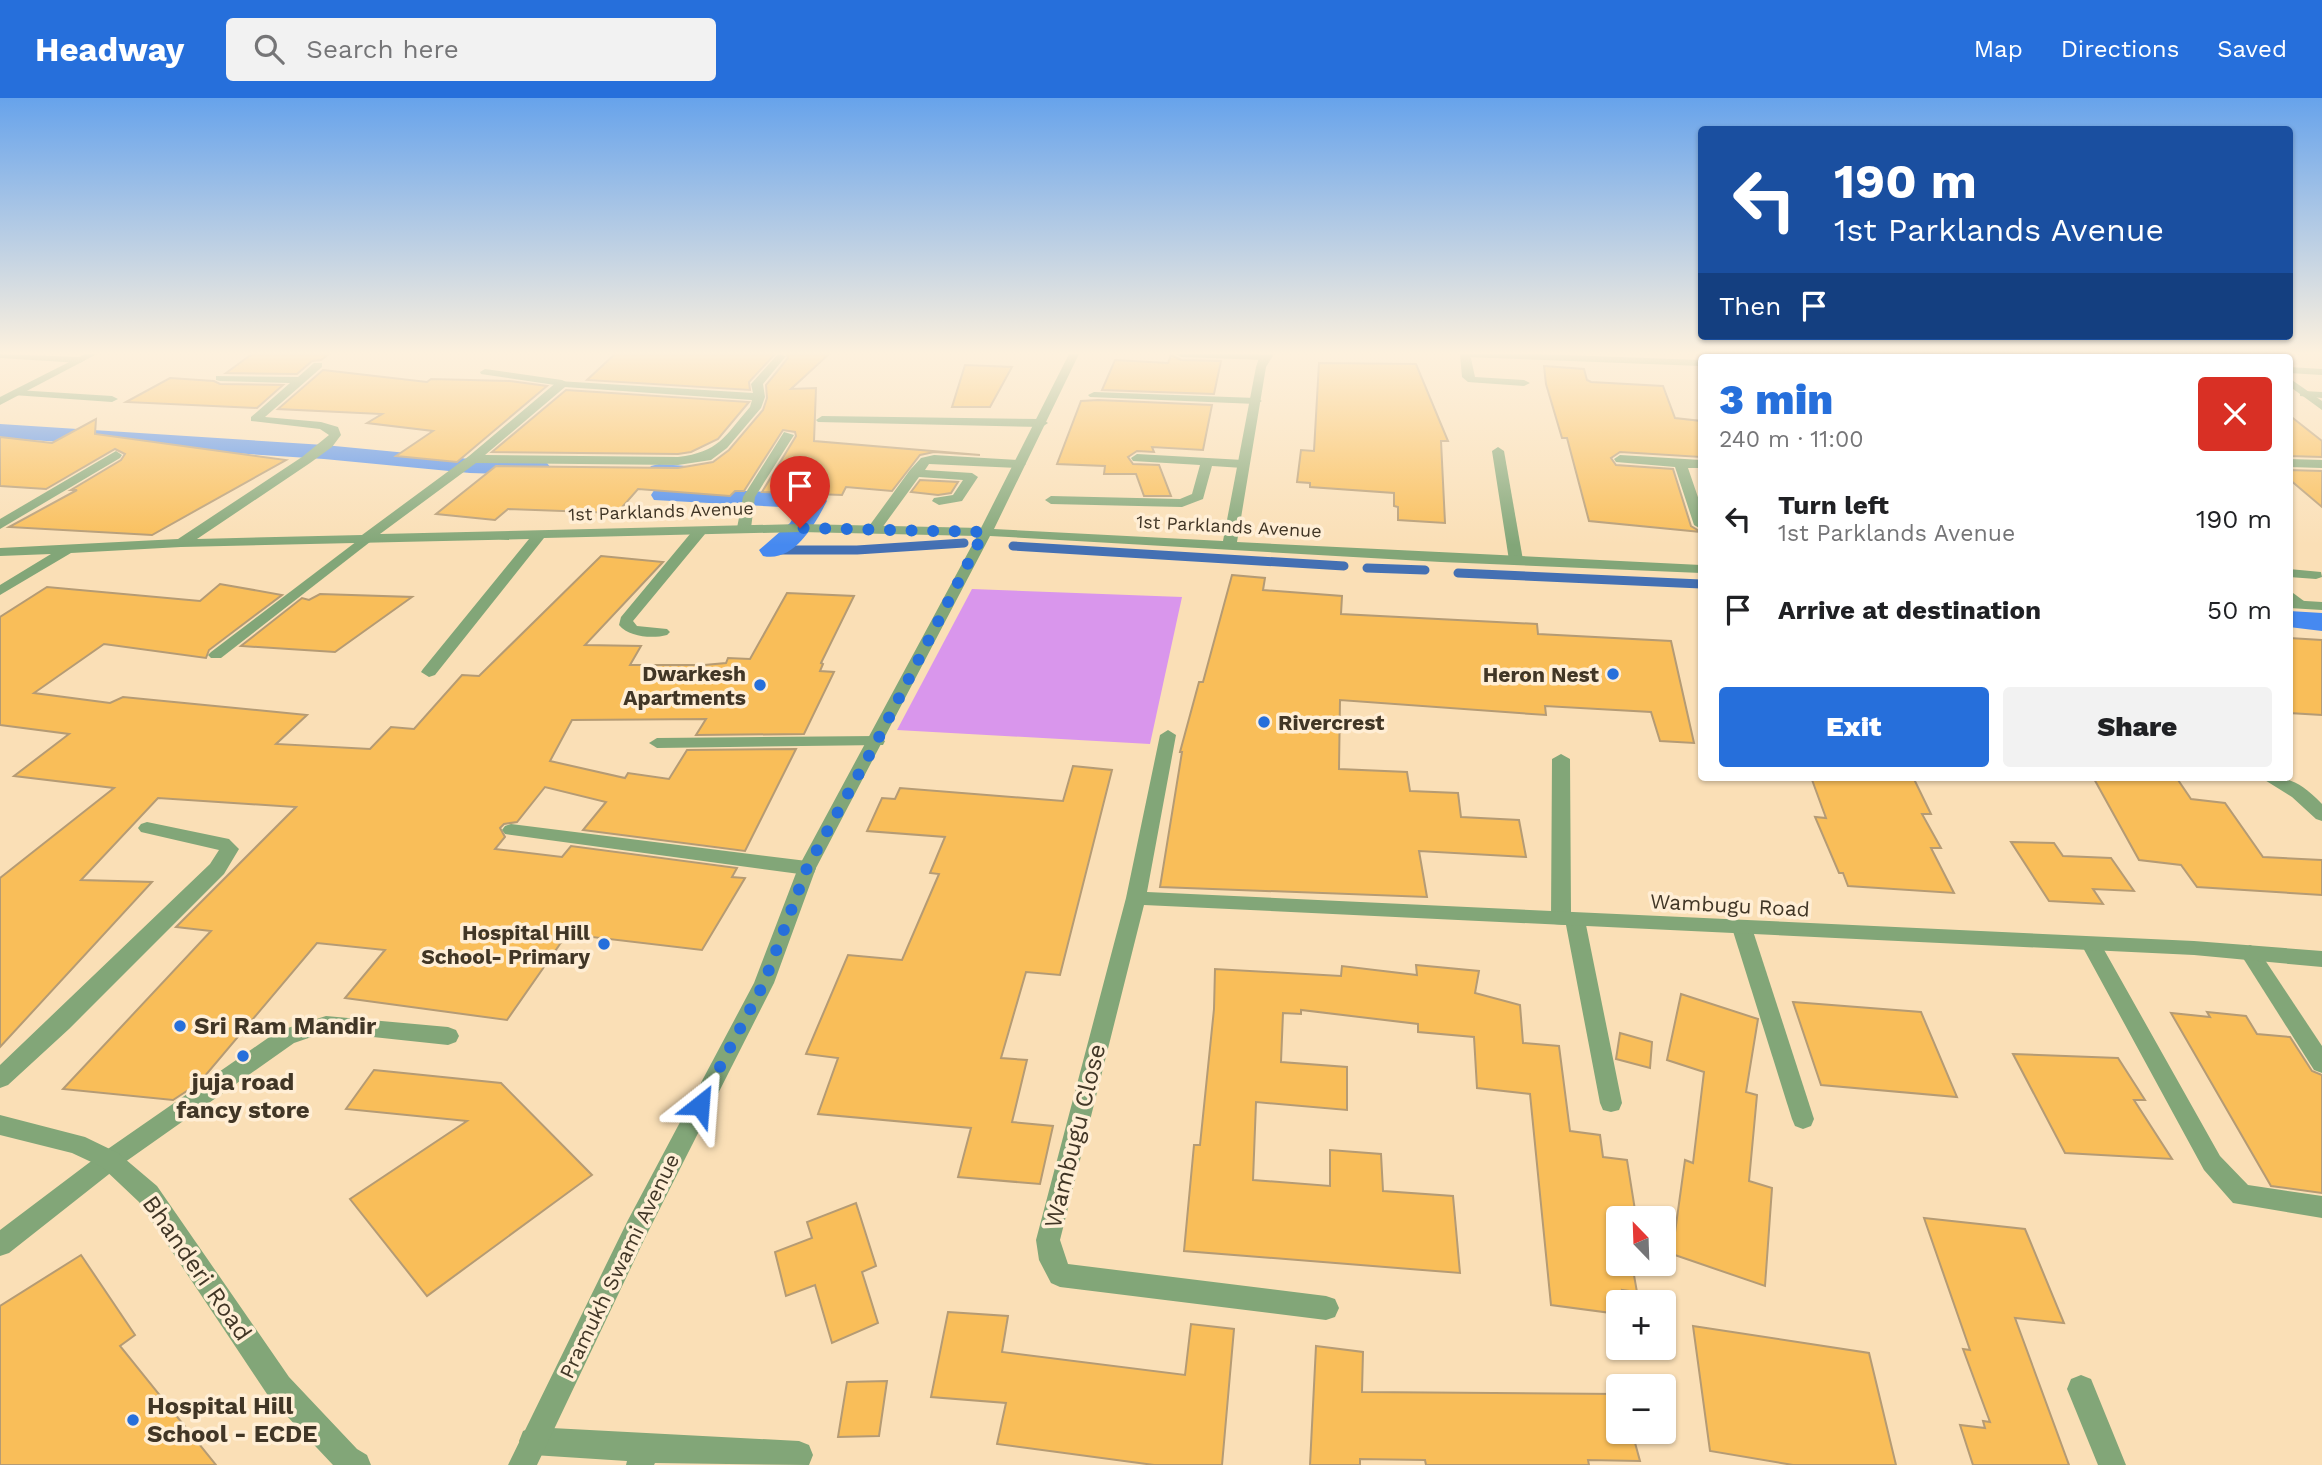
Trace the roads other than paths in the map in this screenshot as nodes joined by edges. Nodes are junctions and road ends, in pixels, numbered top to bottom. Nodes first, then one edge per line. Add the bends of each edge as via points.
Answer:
1 (256, 418) edge
2 (521, 418) edge
3 (747, 418) edge
4 (1044, 418) edge
5 (1253, 418) edge
6 (822, 420) dead end
7 (1041, 424) junction
8 (788, 435) dead end
9 (1498, 451) dead end
10 (116, 455) dead end
11 (1137, 458) dead end
12 (473, 459) junction
13 (1620, 459) dead end
14 (1207, 462) junction
15 (2293, 463) edge
16 (1020, 464) junction
17 (1243, 464) junction
18 (1680, 464) junction
19 (1698, 464) edge
20 (2322, 464) edge
21 (914, 473) junction
22 (1051, 500) dead end
23 (939, 501) dead end
24 (1698, 516) edge
25 (0, 526) edge
26 (744, 528) junction
27 (874, 529) junction
28 (700, 531) junction
29 (984, 532) junction
30 (540, 534) junction
31 (365, 538) junction
32 (181, 543) junction
33 (1229, 546) junction
34 (68, 549) junction
35 (0, 552) edge
36 (1516, 561) junction
37 (1698, 569) edge
38 (2293, 573) edge
39 (2316, 575) dead end
40 (4, 586) edge
41 (2293, 601) edge
42 (2322, 606) edge
43 (662, 632) dead end
44 (216, 655) dead end
45 (429, 672) dead end
46 (1168, 735) dead end
47 (877, 741) junction
48 (657, 743) dead end
49 (1561, 759) dead end
50 (2280, 781) edge
51 (2322, 815) edge
52 (147, 828) dead end
53 (511, 830) dead end
54 (807, 868) junction
55 (1136, 898) junction
56 (1568, 920) junction
57 (1742, 928) junction
58 (2091, 944) junction
59 (2250, 953) junction
60 (2322, 958) edge
61 (448, 1036) dead end
62 (2322, 1064) edge
63 (0, 1079) edge
64 (1611, 1103) dead end
65 (1803, 1119) dead end
66 (0, 1125) edge
67 (110, 1160) junction
68 (2322, 1207) edge
69 (5, 1236) edge
70 (1326, 1308) dead end
71 (2081, 1389) dead end
72 (527, 1453) edge
73 (799, 1455) dead end
74 (643, 1456) edge
75 (357, 1465) edge
76 (2112, 1465) edge

1 - 32 street via 321,426 334,430 335,435 317,452
2 - 12 street
3 - 12 street via 706,457 678,461
4 - 7 street, Pramukh Swami Avenue
5 - 17 street
6 - 7 street
7 - 16 street, Pramukh Swami Avenue
8 - 26 street via 756,482
9 - 36 street
10 - 25 street
11 - 14 street
12 - 31 street
13 - 18 street
14 - 17 street
14 - 22 street via 1198,496 1182,503
15 - 20 street
16 - 21 street via 934,459 925,461
16 - 29 street, Pramukh Swami Avenue
17 - 33 street
18 - 19 street
18 - 24 street
21 - 23 street via 972,477 957,498
21 - 27 street
26 - 27 street, 1st Parklands Avenue
26 - 28 street, 1st Parklands Avenue
27 - 29 street, 1st Parklands Avenue
28 - 30 street, 1st Parklands Avenue
28 - 43 street via 626,620 633,630
29 - 33 street, 1st Parklands Avenue
29 - 47 street, Pramukh Swami Avenue
30 - 31 street, 1st Parklands Avenue
30 - 45 street
31 - 32 street, 1st Parklands Avenue
31 - 44 street
32 - 34 street, 1st Parklands Avenue
33 - 36 street, 1st Parklands Avenue
34 - 35 street, 1st Parklands Avenue
34 - 40 street
36 - 37 street, 1st Parklands Avenue
38 - 39 street
41 - 42 street
46 - 55 street
47 - 48 street
47 - 54 street, Pramukh Swami Avenue
49 - 56 street
50 - 51 street via 2305,796
52 - 63 street via 222,843 230,849 217,869
53 - 54 street
54 - 72 street, Pramukh Swami Avenue via 764,983 636,1228
55 - 56 street, Wambugu Road
55 - 70 street, Wambugu Close via 1048,1240 1052,1260 1060,1275
56 - 57 street, Wambugu Road
56 - 64 street
57 - 58 street, Wambugu Road
57 - 65 street
58 - 59 street, Wambugu Road
58 - 68 street via 2212,1163 2242,1195
59 - 60 street, Wambugu Road
59 - 62 street
61 - 67 street via 326,1024 307,1028 286,1037
66 - 67 street, Bhanderi Road via 77,1144
67 - 69 street
67 - 75 street, Bhanderi Road via 148,1194 279,1387
71 - 76 street
72 - 74 street via 599,1447
73 - 74 street

